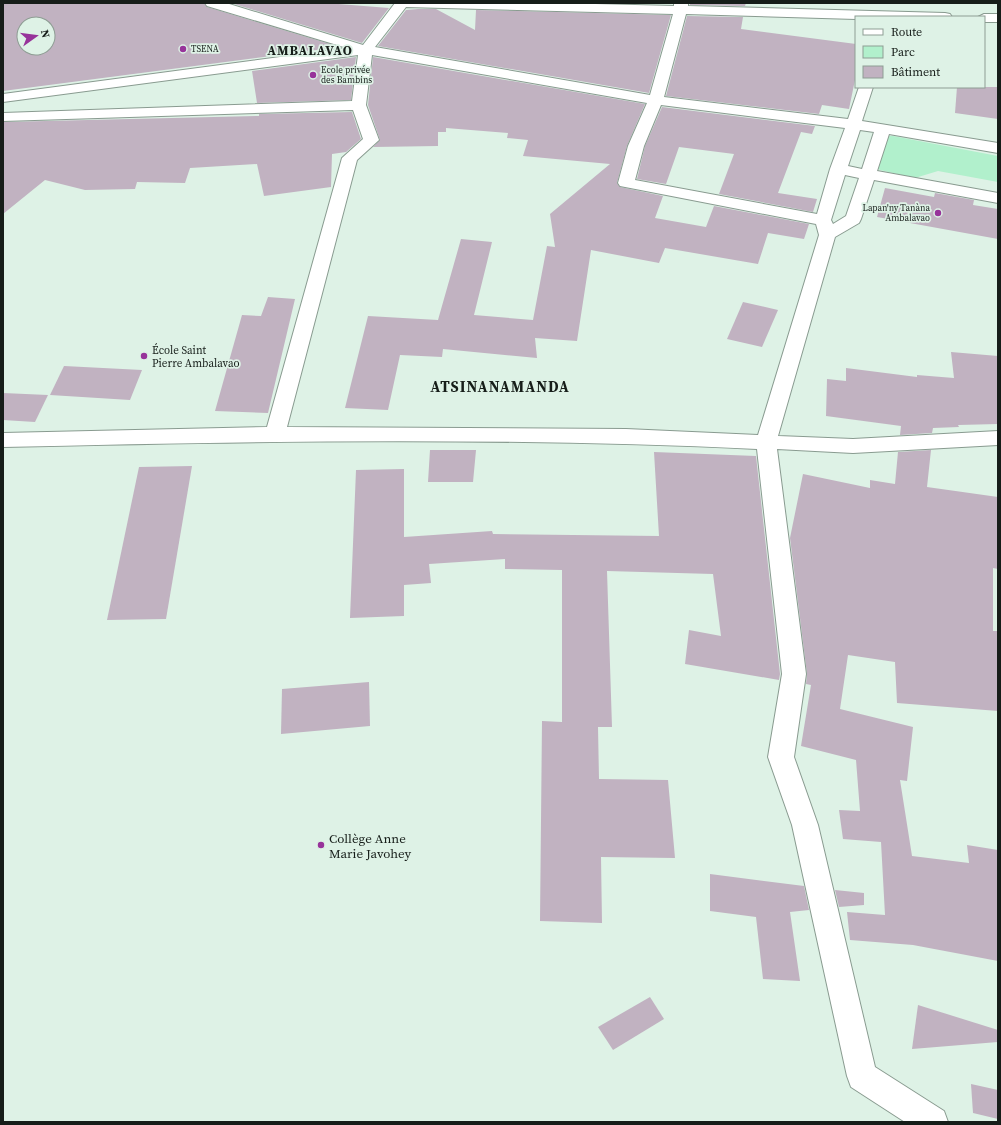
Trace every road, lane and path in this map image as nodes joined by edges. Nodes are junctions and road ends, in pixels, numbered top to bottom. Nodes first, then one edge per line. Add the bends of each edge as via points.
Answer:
1 (402, 3) edge
2 (894, 3) edge
3 (222, 4) edge
4 (681, 7) edge
5 (868, 16) edge
6 (889, 16) edge
7 (985, 18) edge
8 (998, 18) edge
9 (366, 50) junction
10 (866, 88) edge
11 (3, 98) edge
12 (656, 100) junction
13 (359, 105) junction
14 (3, 117) edge
15 (853, 124) junction
16 (883, 129) junction
17 (998, 148) edge
18 (838, 169) junction
19 (867, 174) junction
20 (998, 198) edge
21 (825, 228) junction
22 (274, 434) junction
23 (998, 438) edge
24 (3, 440) edge
25 (766, 442) junction
26 (933, 1122) edge

1 - 4 street
1 - 9 street
2 - 6 street
3 - 9 street
4 - 5 street
4 - 12 street
7 - 8 street
9 - 11 street
9 - 12 street
9 - 13 street
10 - 15 street
12 - 15 street
12 - 21 street via 636,146 626,183
13 - 14 street
13 - 22 street via 371,140 350,158
15 - 16 street
15 - 18 street
16 - 17 street
16 - 19 street
18 - 19 street
18 - 21 street
19 - 20 street
19 - 21 street via 853,219
21 - 25 street
22 - 24 street
22 - 25 street via 626,436
23 - 25 street via 853,446
25 - 26 street via 794,674 781,757 805,825 862,1076

